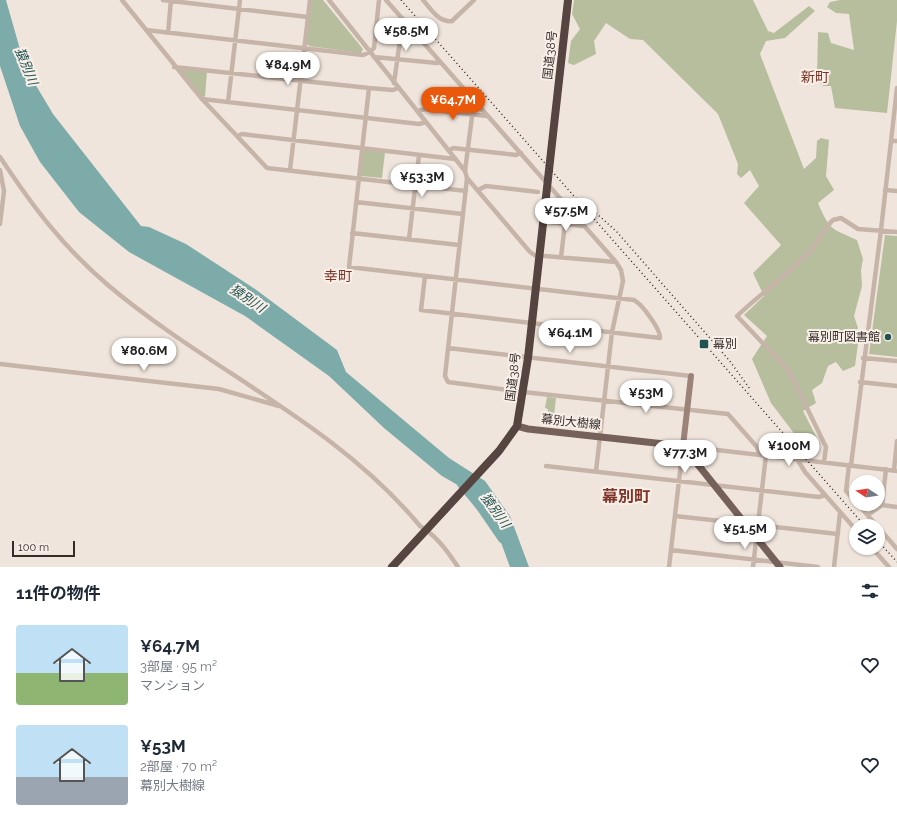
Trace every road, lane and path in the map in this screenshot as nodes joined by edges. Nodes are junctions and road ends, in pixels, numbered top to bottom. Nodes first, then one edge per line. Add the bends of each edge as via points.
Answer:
1 (122, 0) edge
2 (163, 0) edge
3 (171, 0) edge
4 (240, 0) edge
5 (310, 0) edge
6 (329, 0) edge
7 (379, 0) edge
8 (386, 0) edge
9 (423, 0) edge
10 (474, 0) edge
11 (568, 0) edge
12 (239, 9) junction
13 (308, 17) junction
14 (403, 19) junction
15 (146, 30) junction
16 (168, 32) junction
17 (235, 40) junction
18 (304, 48) junction
19 (370, 52) junction
20 (374, 57) junction
21 (398, 59) junction
22 (440, 62) junction
23 (174, 67) junction
24 (232, 72) junction
25 (300, 79) junction
26 (394, 83) junction
27 (369, 88) junction
28 (398, 88) junction
29 (897, 88) edge
30 (202, 99) junction
31 (474, 101) junction
32 (228, 102) junction
33 (297, 110) junction
34 (418, 111) junction
35 (896, 113) edge
36 (472, 115) junction
37 (488, 116) junction
38 (365, 118) junction
39 (426, 122) junction
40 (237, 136) junction
41 (293, 140) junction
42 (891, 141) junction
43 (897, 142) edge
44 (362, 148) junction
45 (468, 149) junction
46 (449, 151) junction
47 (521, 153) junction
48 (419, 155) junction
49 (0, 157) edge
50 (455, 159) junction
51 (0, 170) edge
52 (290, 170) junction
53 (465, 171) junction
54 (359, 178) junction
55 (467, 178) junction
56 (546, 178) junction
57 (415, 185) junction
58 (551, 188) dead end
59 (478, 190) junction
60 (885, 190) junction
61 (466, 191) junction
62 (897, 191) edge
63 (538, 192) dead end
64 (356, 202) junction
65 (412, 209) junction
66 (463, 214) junction
67 (550, 222) dead end
68 (0, 224) edge
69 (565, 224) junction
70 (583, 226) junction
71 (881, 230) junction
72 (897, 232) edge
73 (352, 233) junction
74 (409, 239) junction
75 (459, 245) junction
76 (542, 257) junction
77 (561, 257) junction
78 (616, 262) junction
79 (425, 276) junction
80 (456, 280) junction
81 (536, 289) junction
82 (620, 298) junction
83 (452, 314) junction
84 (532, 323) junction
85 (612, 332) junction
86 (448, 348) junction
87 (528, 358) junction
88 (863, 358) junction
89 (897, 361) edge
90 (0, 364) edge
91 (608, 366) junction
92 (690, 376) joint
93 (860, 382) junction
94 (897, 386) edge
95 (523, 392) junction
96 (604, 401) junction
97 (283, 408) junction
98 (687, 410) junction
99 (517, 426) junction
100 (600, 436) junction
101 (897, 441) edge
102 (683, 446) junction
103 (760, 455) junction
104 (766, 456) junction
105 (797, 459) junction
106 (824, 462) junction
107 (850, 465) junction
108 (546, 466) dead end
109 (886, 469) junction
110 (596, 471) junction
111 (896, 471) edge
112 (885, 478) edge
113 (678, 482) junction
114 (714, 485) junction
115 (762, 491) junction
116 (849, 494) edge
117 (825, 495) junction
118 (885, 505) edge
119 (897, 507) edge
120 (864, 511) edge
121 (874, 511) edge
122 (840, 513) junction
123 (868, 515) junction
124 (674, 516) junction
125 (871, 519) edge
126 (849, 523) edge
127 (745, 524) junction
128 (758, 525) junction
129 (429, 527) junction
130 (838, 534) junction
131 (885, 535) edge
132 (756, 537) junction
133 (897, 549) edge
134 (671, 550) junction
135 (878, 555) edge
136 (754, 559) junction
137 (778, 564) edge
138 (392, 567) edge
139 (458, 567) edge
140 (669, 567) edge
141 (753, 567) edge
142 (818, 567) edge
143 (834, 567) edge
144 (888, 567) edge

1 - 15 street
2 - 3 street
3 - 12 street
3 - 16 street
4 - 12 street
5 - 13 street
6 - 19 street
7 - 19 street via 374,48
8 - 14 street
9 - 10 street via 440,18 448,22
11 - 56 highway, 国道38号
12 - 13 street
12 - 17 street
13 - 18 street
14 - 21 street
14 - 22 street
15 - 16 street
15 - 23 street
16 - 17 street
17 - 18 street
17 - 24 street
18 - 19 street via 363,55
18 - 25 street
19 - 20 street
20 - 21 street
20 - 26 street
21 - 22 street
21 - 26 street
22 - 31 street
23 - 24 street
23 - 30 street
24 - 25 street
24 - 32 street
25 - 27 street
25 - 33 street
26 - 28 street
27 - 28 street
27 - 38 street
28 - 34 street
29 - 35 street
30 - 32 street
30 - 40 street
31 - 36 street
31 - 37 street
32 - 33 street
33 - 38 street
33 - 41 street
34 - 36 street via 424,109
34 - 39 street
35 - 42 street
36 - 37 street
36 - 45 street
37 - 47 street
38 - 39 street via 420,124
38 - 44 street
39 - 46 street
40 - 41 street via 242,134
40 - 52 street via 267,168
41 - 44 street
41 - 52 street
42 - 43 street
42 - 60 street
44 - 48 street
44 - 54 street
45 - 46 street via 453,148
45 - 47 street via 516,155
45 - 53 street
46 - 50 street
47 - 56 street
48 - 50 street
48 - 57 street
49 - 97 street via 52,230 109,286 177,338
50 - 53 street
51 - 68 street via 4,191
52 - 54 street
53 - 55 street
54 - 57 street
54 - 64 street
55 - 59 street
55 - 61 street
56 - 76 highway, 国道38号
57 - 61 street
57 - 65 street
58 - 70 street
59 - 63 street via 486,186
59 - 76 street via 530,252
60 - 62 street
60 - 71 street
61 - 66 street
64 - 65 street
64 - 73 street
65 - 66 street
65 - 74 street
66 - 75 street
67 - 69 street
69 - 70 street
69 - 77 street
70 - 78 street
71 - 72 street
71 - 88 street
71 - 106 street via 858,229 841,218 833,220 794,267 737,316 789,371 826,448
73 - 74 street
73 - 79 street via 349,268
74 - 75 street
75 - 80 street
76 - 77 street
76 - 81 highway, 国道38号
77 - 78 street
78 - 82 street via 623,275
79 - 80 street
79 - 83 street via 421,310
80 - 81 street
80 - 83 street
81 - 82 street
81 - 84 highway, 国道38号
82 - 85 street
82 - 85 street via 638,302 660,334 660,338
83 - 84 street
83 - 86 street
84 - 85 street
84 - 87 highway, 国道38号
85 - 91 street
86 - 87 street
86 - 95 street via 445,376 448,382
87 - 91 street
87 - 95 highway, 国道38号
88 - 89 street
88 - 93 street
90 - 97 street via 219,389
91 - 92 street
91 - 96 street
92 - 98 main road
93 - 94 street
93 - 107 street
95 - 96 street
95 - 99 highway, 国道38号
96 - 98 street
96 - 100 street
97 - 129 street via 355,460 385,486 420,526
98 - 102 main road
98 - 103 street via 728,414
99 - 100 main road, 幕別大樹線
99 - 129 highway, 国道38号 via 499,451
100 - 102 main road, 幕別大樹線
100 - 110 street
101 - 111 street
102 - 103 street
102 - 113 street
102 - 114 main road
103 - 104 street
104 - 105 street
104 - 115 street
105 - 106 street
105 - 117 street
106 - 107 street
107 - 109 street
107 - 116 street via 846,491
108 - 110 street
109 - 111 street
109 - 112 street
110 - 113 street
113 - 114 street
113 - 124 street
114 - 115 street
114 - 127 main road
115 - 117 street via 819,497
115 - 128 street
117 - 122 street
118 - 119 street
120 - 123 street
121 - 123 street
122 - 126 street
122 - 130 street
123 - 125 street
124 - 127 street
124 - 134 street
127 - 128 street
127 - 132 main road
128 - 130 street
128 - 132 street
129 - 138 highway, 国道38号
129 - 139 street
130 - 143 street
131 - 133 street
132 - 136 street
132 - 137 main road
134 - 136 street
134 - 140 street
135 - 144 street
136 - 137 street
136 - 141 street
137 - 142 street

